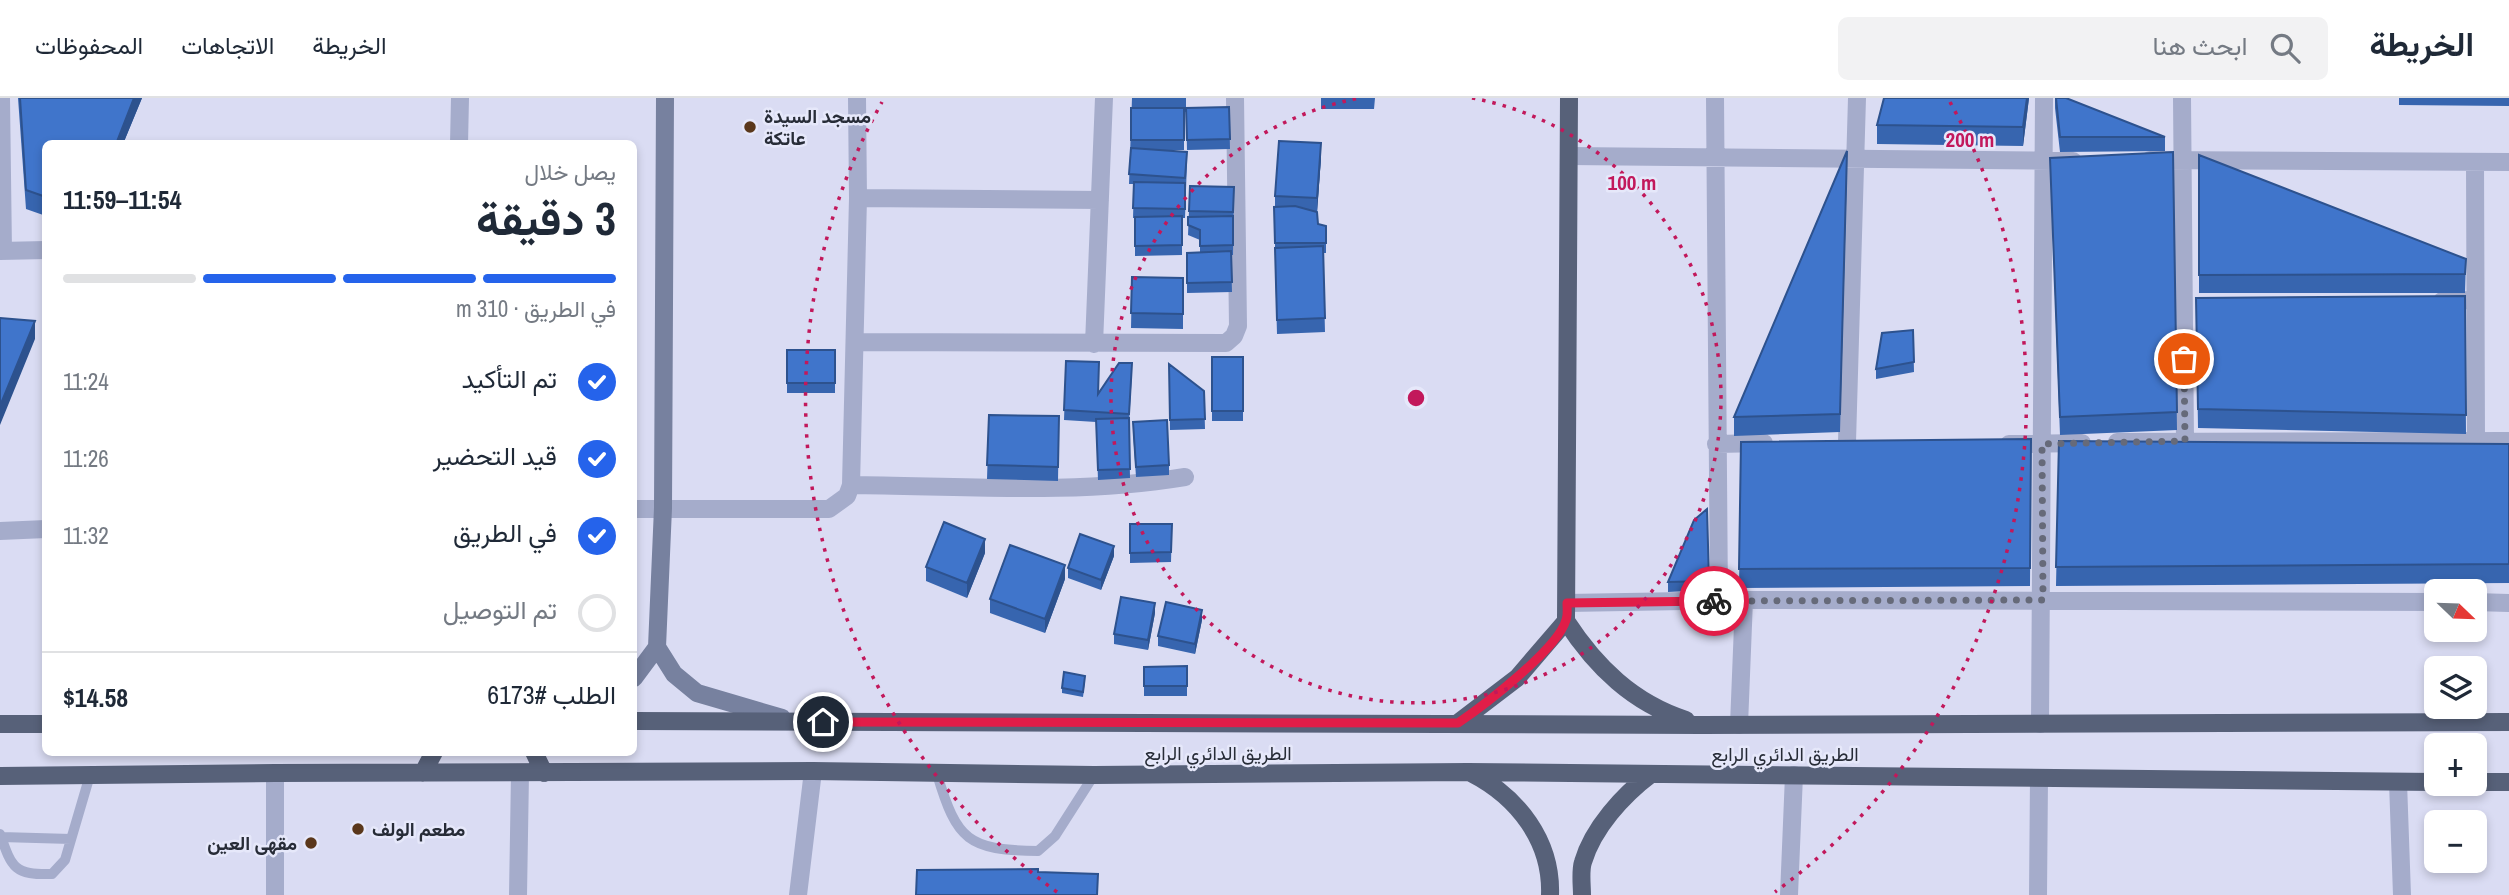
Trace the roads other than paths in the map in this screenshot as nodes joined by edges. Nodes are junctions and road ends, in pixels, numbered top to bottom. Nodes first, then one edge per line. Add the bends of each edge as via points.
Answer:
1 (1, 98) edge
2 (460, 98) edge
3 (665, 98) edge
4 (857, 98) edge
5 (1104, 98) edge
6 (1235, 98) edge
7 (1569, 98) edge
8 (1715, 98) edge
9 (1857, 98) edge
10 (2044, 98) edge
11 (2182, 98) edge
12 (459, 140) edge
13 (1569, 156) junction
14 (1715, 158) junction
15 (1855, 158) junction
16 (2127, 160) edge
17 (2182, 160) junction
18 (2045, 161) junction
19 (2086, 161) edge
20 (2475, 162) junction
21 (2509, 162) edge
22 (858, 198) junction
23 (1100, 200) junction
24 (42, 250) edge
25 (1, 251) edge
26 (2474, 300) junction
27 (2418, 301) edge
28 (856, 342) junction
29 (1094, 344) junction
30 (2509, 440) edge
31 (2185, 441) junction
32 (2476, 441) junction
33 (1847, 442) edge
34 (1781, 443) edge
35 (1986, 443) edge
36 (1716, 444) junction
37 (2042, 444) junction
38 (1185, 477) dead end
39 (851, 485) junction
40 (663, 508) junction
41 (637, 509) edge
42 (42, 529) edge
43 (0, 531) edge
44 (1744, 600) junction
45 (2043, 600) junction
46 (1718, 601) junction
47 (2424, 602) edge
48 (2487, 602) edge
49 (2509, 603) edge
50 (1567, 612) junction
51 (657, 647) junction
52 (637, 674) edge
53 (637, 721) edge
54 (797, 722) junction
55 (2509, 722) edge
56 (1458, 723) junction
57 (0, 724) edge
58 (42, 724) edge
59 (2040, 724) junction
60 (1701, 725) junction
61 (1740, 725) junction
62 (432, 756) edge
63 (536, 756) edge
64 (813, 771) junction
65 (1468, 772) junction
66 (275, 773) junction
67 (423, 773) junction
68 (544, 773) junction
69 (520, 774) junction
70 (937, 774) junction
71 (1651, 774) junction
72 (90, 775) junction
73 (1094, 775) junction
74 (1794, 775) junction
75 (0, 776) edge
76 (2039, 778) junction
77 (2398, 782) junction
78 (2424, 782) edge
79 (2487, 782) edge
80 (2509, 782) edge
81 (1, 835) edge
82 (71, 839) junction
83 (275, 895) edge
84 (518, 895) edge
85 (798, 895) edge
86 (1550, 895) edge
87 (1582, 895) edge
88 (1789, 895) edge
89 (2038, 895) edge
90 (2402, 895) edge

1 - 25 street
2 - 12 street
3 - 40 street
4 - 22 street
5 - 23 street
6 - 29 street via 1238,326 1234,336 1226,343
7 - 13 main road
8 - 14 street
9 - 15 street
10 - 18 street
11 - 17 street
13 - 14 street
13 - 50 main road
14 - 15 street
14 - 36 street
15 - 18 street
15 - 33 street
16 - 17 street
17 - 20 street
17 - 31 street via 2190,304
18 - 19 street
18 - 37 street
20 - 21 street
20 - 26 street
22 - 23 street
22 - 28 street
23 - 29 street
24 - 25 street
26 - 27 street
26 - 32 street
28 - 29 street
28 - 39 street
30 - 32 street
31 - 32 street
31 - 37 street
34 - 36 street
35 - 37 street
36 - 46 street
37 - 45 street
38 - 39 street via 1084,488
39 - 40 street via 847,496 829,509
40 - 41 street
40 - 51 street
42 - 43 street
44 - 45 street
44 - 46 street
44 - 61 street
45 - 47 street
45 - 59 street
46 - 50 street
48 - 49 street
50 - 56 main road via 1517,678
50 - 60 main road via 1601,668 1623,687 1647,703
51 - 52 street
51 - 54 street via 674,674 697,693
53 - 54 main road, الطريق الدائري الرابع
54 - 56 main road, الطريق الدائري الرابع
55 - 59 main road, الطريق الدائري الرابع
56 - 60 main road, الطريق الدائري الرابع
57 - 58 main road
59 - 61 main road, الطريق الدائري الرابع
60 - 61 main road, الطريق الدائري الرابع
62 - 67 main road
63 - 68 main road
64 - 68 main road, الطريق الدائري الرابع
64 - 70 main road, الطريق الدائري الرابع
64 - 85 street
65 - 71 main road, الطريق الدائري الرابع
65 - 73 main road, الطريق الدائري الرابع
65 - 86 main road via 1504,795 1532,827 1548,866
66 - 67 main road, الطريق الدائري الرابع
66 - 72 main road, الطريق الدائري الرابع
66 - 83 street
67 - 69 main road, الطريق الدائري الرابع
68 - 69 main road, الطريق الدائري الرابع
69 - 84 street
70 - 73 main road, الطريق الدائري الرابع
70 - 73 lane via 947,808 967,838 996,851 1038,851 1046,846
71 - 74 main road, الطريق الدائري الرابع
71 - 87 main road via 1619,804 1591,845 1582,863
72 - 75 main road, الطريق الدائري الرابع
72 - 82 lane
74 - 76 main road, الطريق الدائري الرابع
74 - 88 street
76 - 77 main road, الطريق الدائري الرابع
76 - 89 street
77 - 78 main road, الطريق الدائري الرابع
77 - 90 street
79 - 80 main road
81 - 82 lane
81 - 82 lane via 11,864 31,875 58,870

